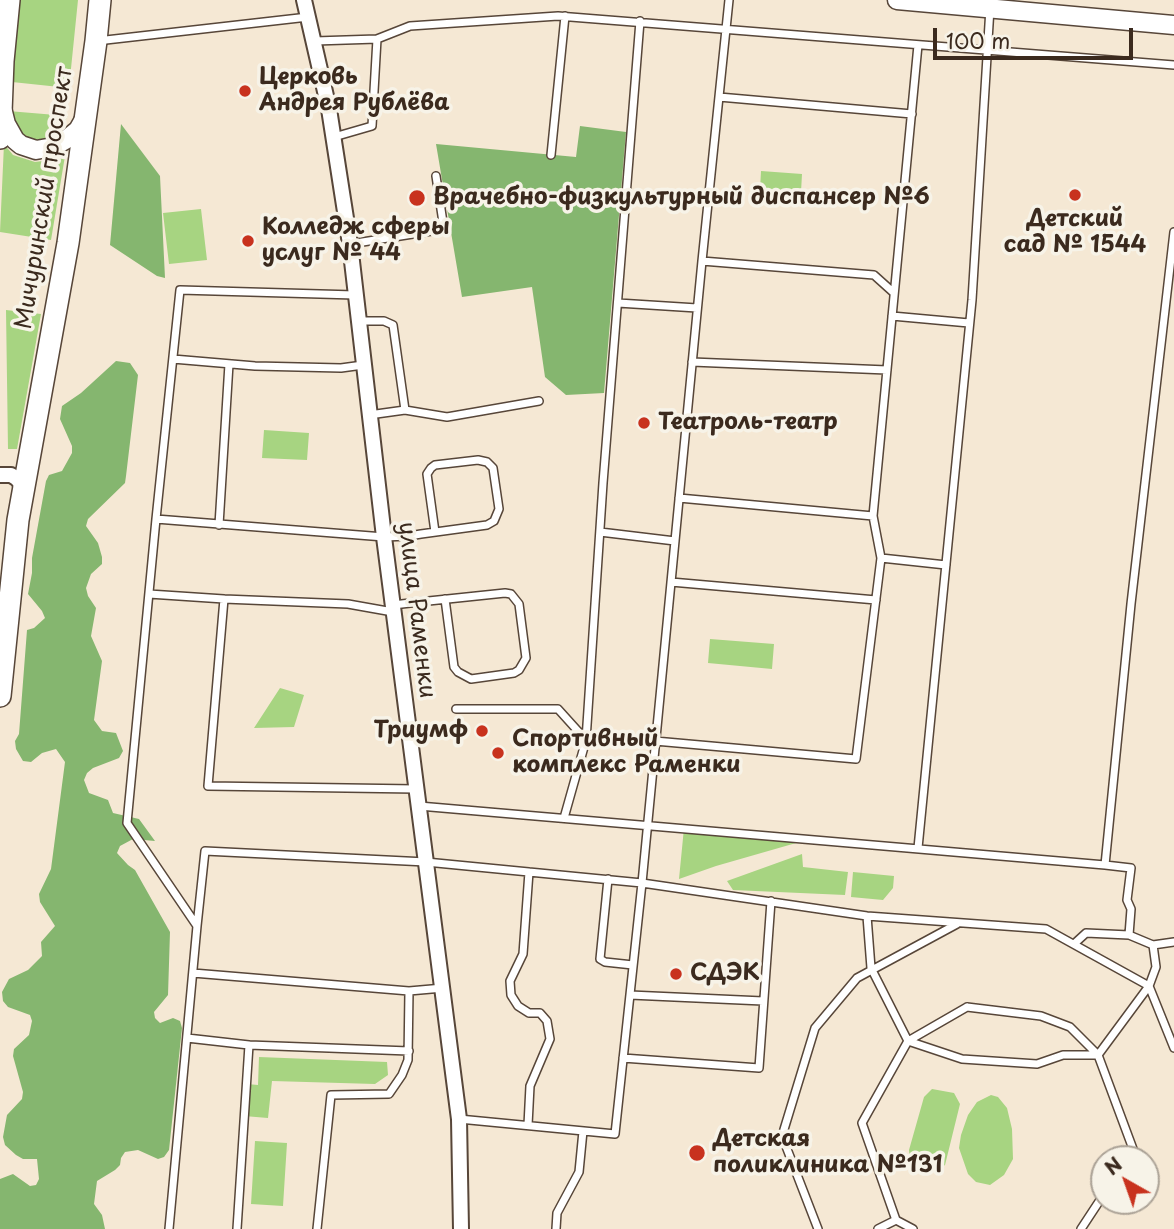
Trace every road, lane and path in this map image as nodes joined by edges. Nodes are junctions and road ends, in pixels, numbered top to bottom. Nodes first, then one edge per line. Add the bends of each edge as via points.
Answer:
1 (9, 0) edge
2 (100, 0) edge
3 (304, 0) edge
4 (729, 0) edge
5 (897, 0) edge
6 (990, 8) junction
7 (565, 16) junction
8 (309, 17) junction
9 (640, 21) junction
10 (1174, 25) edge
11 (726, 29) junction
12 (377, 39) junction
13 (96, 41) junction
14 (314, 41) junction
15 (918, 45) junction
16 (988, 50) junction
17 (2, 61) edge
18 (1174, 65) edge
19 (719, 97) junction
20 (2, 108) junction
21 (912, 114) junction
22 (86, 116) junction
23 (334, 137) junction
24 (0, 138) edge
25 (551, 155) dead end
26 (436, 176) dead end
27 (1174, 232) edge
28 (350, 244) junction
29 (702, 261) junction
30 (894, 293) junction
31 (356, 295) junction
32 (618, 303) junction
33 (697, 308) junction
34 (892, 316) junction
35 (359, 321) junction
36 (969, 323) junction
37 (173, 359) junction
38 (692, 362) junction
39 (229, 363) junction
40 (363, 365) junction
41 (887, 370) junction
42 (538, 401) dead end
43 (405, 410) junction
44 (369, 416) junction
45 (0, 475) edge
46 (22, 493) junction
47 (679, 498) junction
48 (873, 516) junction
49 (156, 519) junction
50 (219, 525) junction
51 (435, 532) junction
52 (600, 532) junction
53 (384, 537) junction
54 (675, 541) junction
55 (881, 558) junction
56 (946, 565) junction
57 (671, 582) junction
58 (149, 594) junction
59 (224, 598) junction
60 (445, 599) junction
61 (876, 600) junction
62 (393, 608) junction
63 (0, 696) edge
64 (456, 709) dead end
65 (586, 740) junction
66 (655, 741) junction
67 (416, 789) junction
68 (419, 806) junction
69 (564, 818) junction
70 (647, 825) junction
71 (918, 848) junction
72 (426, 862) junction
73 (1105, 865) junction
74 (529, 872) junction
75 (608, 879) junction
76 (642, 883) junction
77 (771, 901) junction
78 (867, 916) junction
79 (958, 924) junction
80 (197, 926) junction
81 (1129, 934) junction
82 (1174, 942) edge
83 (1074, 944) junction
84 (1153, 946) junction
85 (633, 965) junction
86 (871, 968) junction
87 (192, 973) junction
88 (1149, 986) junction
89 (443, 988) junction
90 (410, 991) junction
91 (630, 995) junction
92 (763, 1001) junction
93 (187, 1038) junction
94 (908, 1041) junction
95 (249, 1045) junction
96 (1174, 1048) edge
97 (409, 1051) junction
98 (1098, 1055) junction
99 (623, 1058) junction
100 (459, 1119) junction
101 (528, 1125) junction
102 (583, 1131) junction
103 (1132, 1145) edge
104 (896, 1220) junction
105 (169, 1229) edge
106 (237, 1229) edge
107 (317, 1229) edge
108 (461, 1229) edge
109 (556, 1229) edge
110 (818, 1229) edge
111 (878, 1229) edge
112 (913, 1229) edge

1 - 17 main road
2 - 13 main road, Мичуринский проспект
3 - 8 street, улица Раменки
4 - 11 lane
5 - 6 street
6 - 10 street
6 - 16 lane
7 - 9 lane
7 - 12 lane via 410,26
7 - 25 lane
8 - 13 lane
8 - 14 street, улица Раменки
9 - 11 lane
9 - 32 lane
11 - 15 lane
11 - 19 lane
12 - 14 lane
12 - 23 lane via 372,125
13 - 22 main road, Мичуринский проспект
14 - 23 street, улица Раменки
15 - 16 lane
15 - 21 lane
16 - 18 lane
16 - 36 lane
17 - 20 main road
19 - 21 lane
19 - 29 lane
20 - 22 street via 15,140 36,150 67,139
20 - 24 main road
21 - 30 lane
22 - 46 main road, Мичуринский проспект via 68,243
23 - 28 street, улица Раменки
26 - 28 lane via 444,229
27 - 73 lane
28 - 31 street, улица Раменки
29 - 30 lane via 874,275
29 - 33 lane
30 - 34 lane
31 - 35 street, улица Раменки
31 - 37 lane via 180,290
32 - 33 lane
32 - 52 lane
33 - 38 lane
34 - 36 lane
34 - 41 lane
35 - 40 street, улица Раменки
35 - 43 lane via 393,325
36 - 56 lane
37 - 39 lane
37 - 49 lane
38 - 41 lane
38 - 47 lane
39 - 40 lane
39 - 50 lane
40 - 44 street, улица Раменки
41 - 48 lane
42 - 43 lane via 447,417
43 - 44 lane
44 - 53 street, улица Раменки
45 - 46 street via 16,478
46 - 63 main road, Мичуринский проспект
47 - 48 lane
47 - 54 lane
48 - 55 lane
49 - 50 lane
49 - 58 lane
50 - 53 lane
51 - 51 lane via 494,521 499,509 493,468 487,462 431,468 427,474
51 - 53 lane
52 - 54 lane
52 - 65 lane
53 - 62 street, улица Раменки
54 - 57 lane
55 - 56 lane
55 - 61 lane
56 - 71 lane
57 - 61 lane
57 - 66 lane
58 - 59 lane
58 - 80 lane via 127,823
59 - 62 lane
59 - 67 lane via 208,786
60 - 60 lane via 505,593 516,598 526,658 519,670 471,679 458,672
60 - 62 lane
61 - 66 lane via 856,759
62 - 67 street, улица Раменки
64 - 65 lane via 558,709
65 - 69 lane
66 - 70 lane
67 - 68 street, улица Раменки
68 - 69 lane
68 - 72 street, улица Раменки
69 - 70 lane
70 - 71 lane
70 - 76 lane
71 - 73 lane
72 - 74 lane
72 - 80 lane via 205,852
72 - 89 street, улица Раменки
73 - 81 lane via 1131,867 1126,900 1131,909
74 - 75 lane
74 - 101 lane via 523,954 510,981 511,995 529,1013 540,1013 547,1021 550,1039 530,1086
75 - 76 lane
75 - 85 lane via 600,959
76 - 77 lane
76 - 85 lane
77 - 78 lane
77 - 92 lane
78 - 79 lane
78 - 86 lane
79 - 83 lane via 1046,929
79 - 86 lane
80 - 87 lane
81 - 83 lane via 1086,933
81 - 84 lane
82 - 84 lane
83 - 88 lane
84 - 88 lane via 1156,967
85 - 91 lane
86 - 94 lane
86 - 110 lane via 815,1028 782,1136
87 - 90 lane
87 - 93 lane
88 - 96 lane
88 - 98 lane
89 - 90 lane
89 - 100 street, улица Раменки
90 - 97 lane
91 - 92 lane
91 - 99 lane
92 - 99 lane via 759,1068
93 - 95 lane
93 - 105 lane
94 - 98 lane via 962,1059 1037,1064 1063,1055
94 - 98 lane via 967,1007 1041,1016 1070,1027
94 - 104 lane via 862,1123
95 - 97 lane
95 - 106 lane
97 - 107 lane via 402,1075 389,1094 331,1095
98 - 103 lane
99 - 102 lane via 615,1134
100 - 101 lane
100 - 108 street, улица Раменки
101 - 102 lane
102 - 109 lane via 579,1172 557,1213
104 - 111 lane
104 - 112 lane

